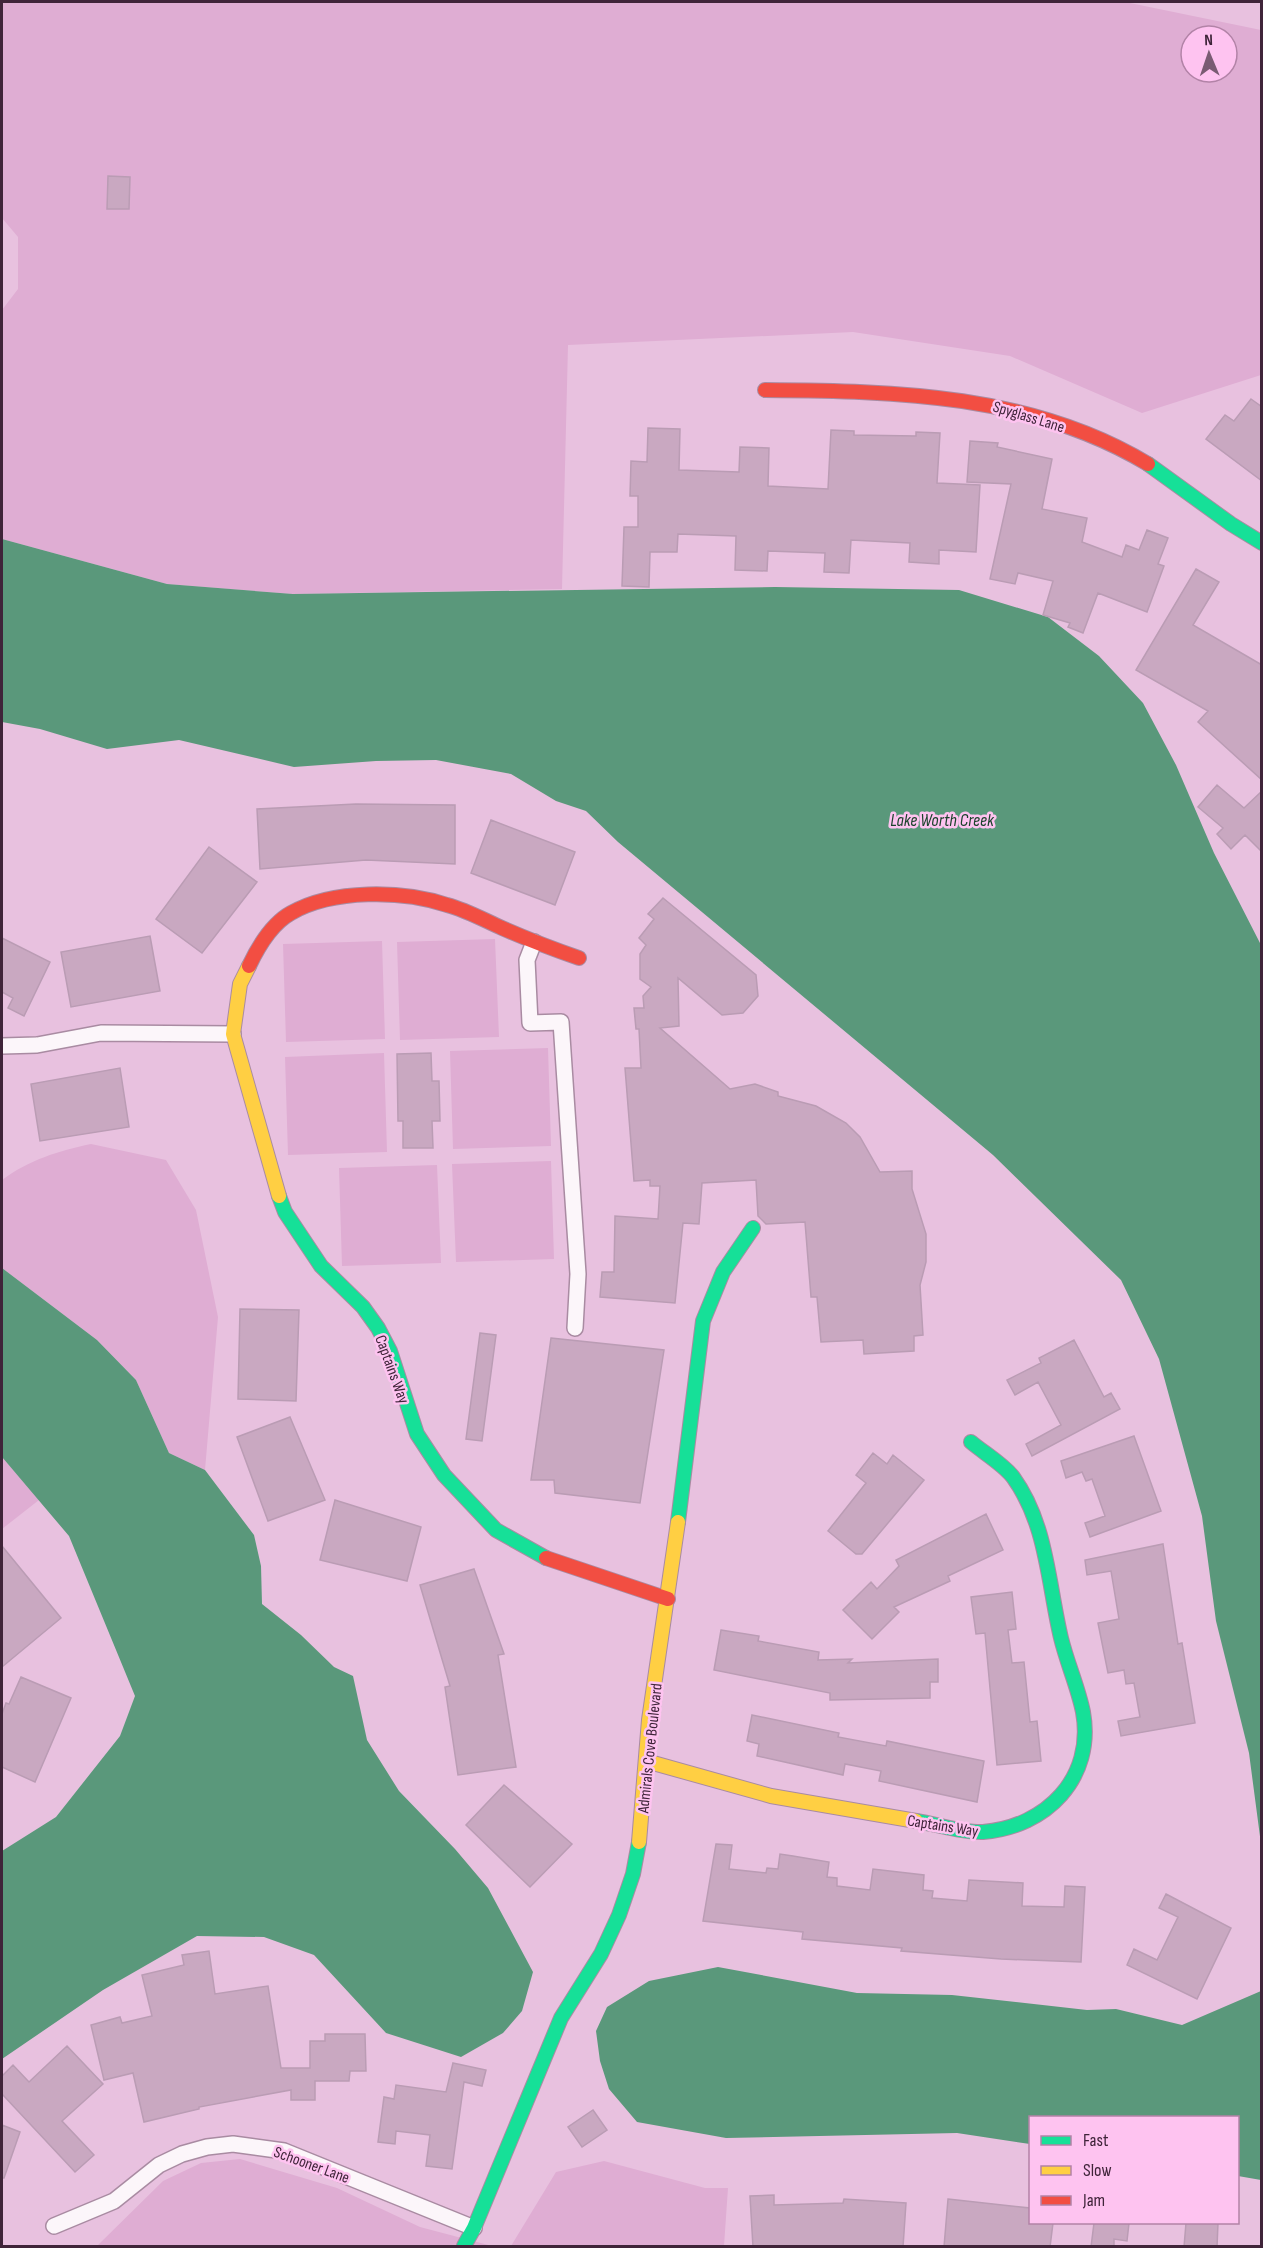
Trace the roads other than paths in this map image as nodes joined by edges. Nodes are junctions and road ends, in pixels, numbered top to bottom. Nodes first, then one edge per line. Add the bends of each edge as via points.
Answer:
1 (765, 390) dead end
2 (1262, 543) edge
3 (534, 942) junction
4 (579, 958) dead end
5 (233, 1034) junction
6 (2, 1046) edge
7 (753, 1227) dead end
8 (575, 1328) dead end
9 (971, 1442) dead end
10 (668, 1599) junction
11 (646, 1761) junction
12 (54, 2226) dead end
13 (474, 2228) junction
14 (464, 2247) edge

1 - 2 street, Spyglass Lane via 933,394 1043,417 1142,461
3 - 4 street, Captains Way
3 - 5 street, Captains Way via 449,905 422,898 339,896 313,902 278,922 252,955 240,984
3 - 8 street via 527,960 530,1023 561,1022 578,1274
5 - 6 street via 101,1033 37,1045
5 - 10 street, Captains Way via 273,1182 285,1212 321,1266 363,1307 378,1328 390,1351 411,1421 444,1475 496,1530 550,1560
7 - 10 street, Admirals Cove Boulevard via 722,1270 703,1321
9 - 11 street, Captains Way via 1012,1476 1033,1513 1061,1638 1083,1713 1080,1764 1052,1806 1019,1826 981,1832 771,1796
10 - 11 street, Admirals Cove Boulevard
11 - 13 street, Admirals Cove Boulevard via 639,1847 619,1915 601,1954 561,2018
12 - 13 street, Schooner Lane via 114,2201 159,2165 182,2154 233,2145 284,2151
13 - 14 street, Admirals Cove Boulevard

